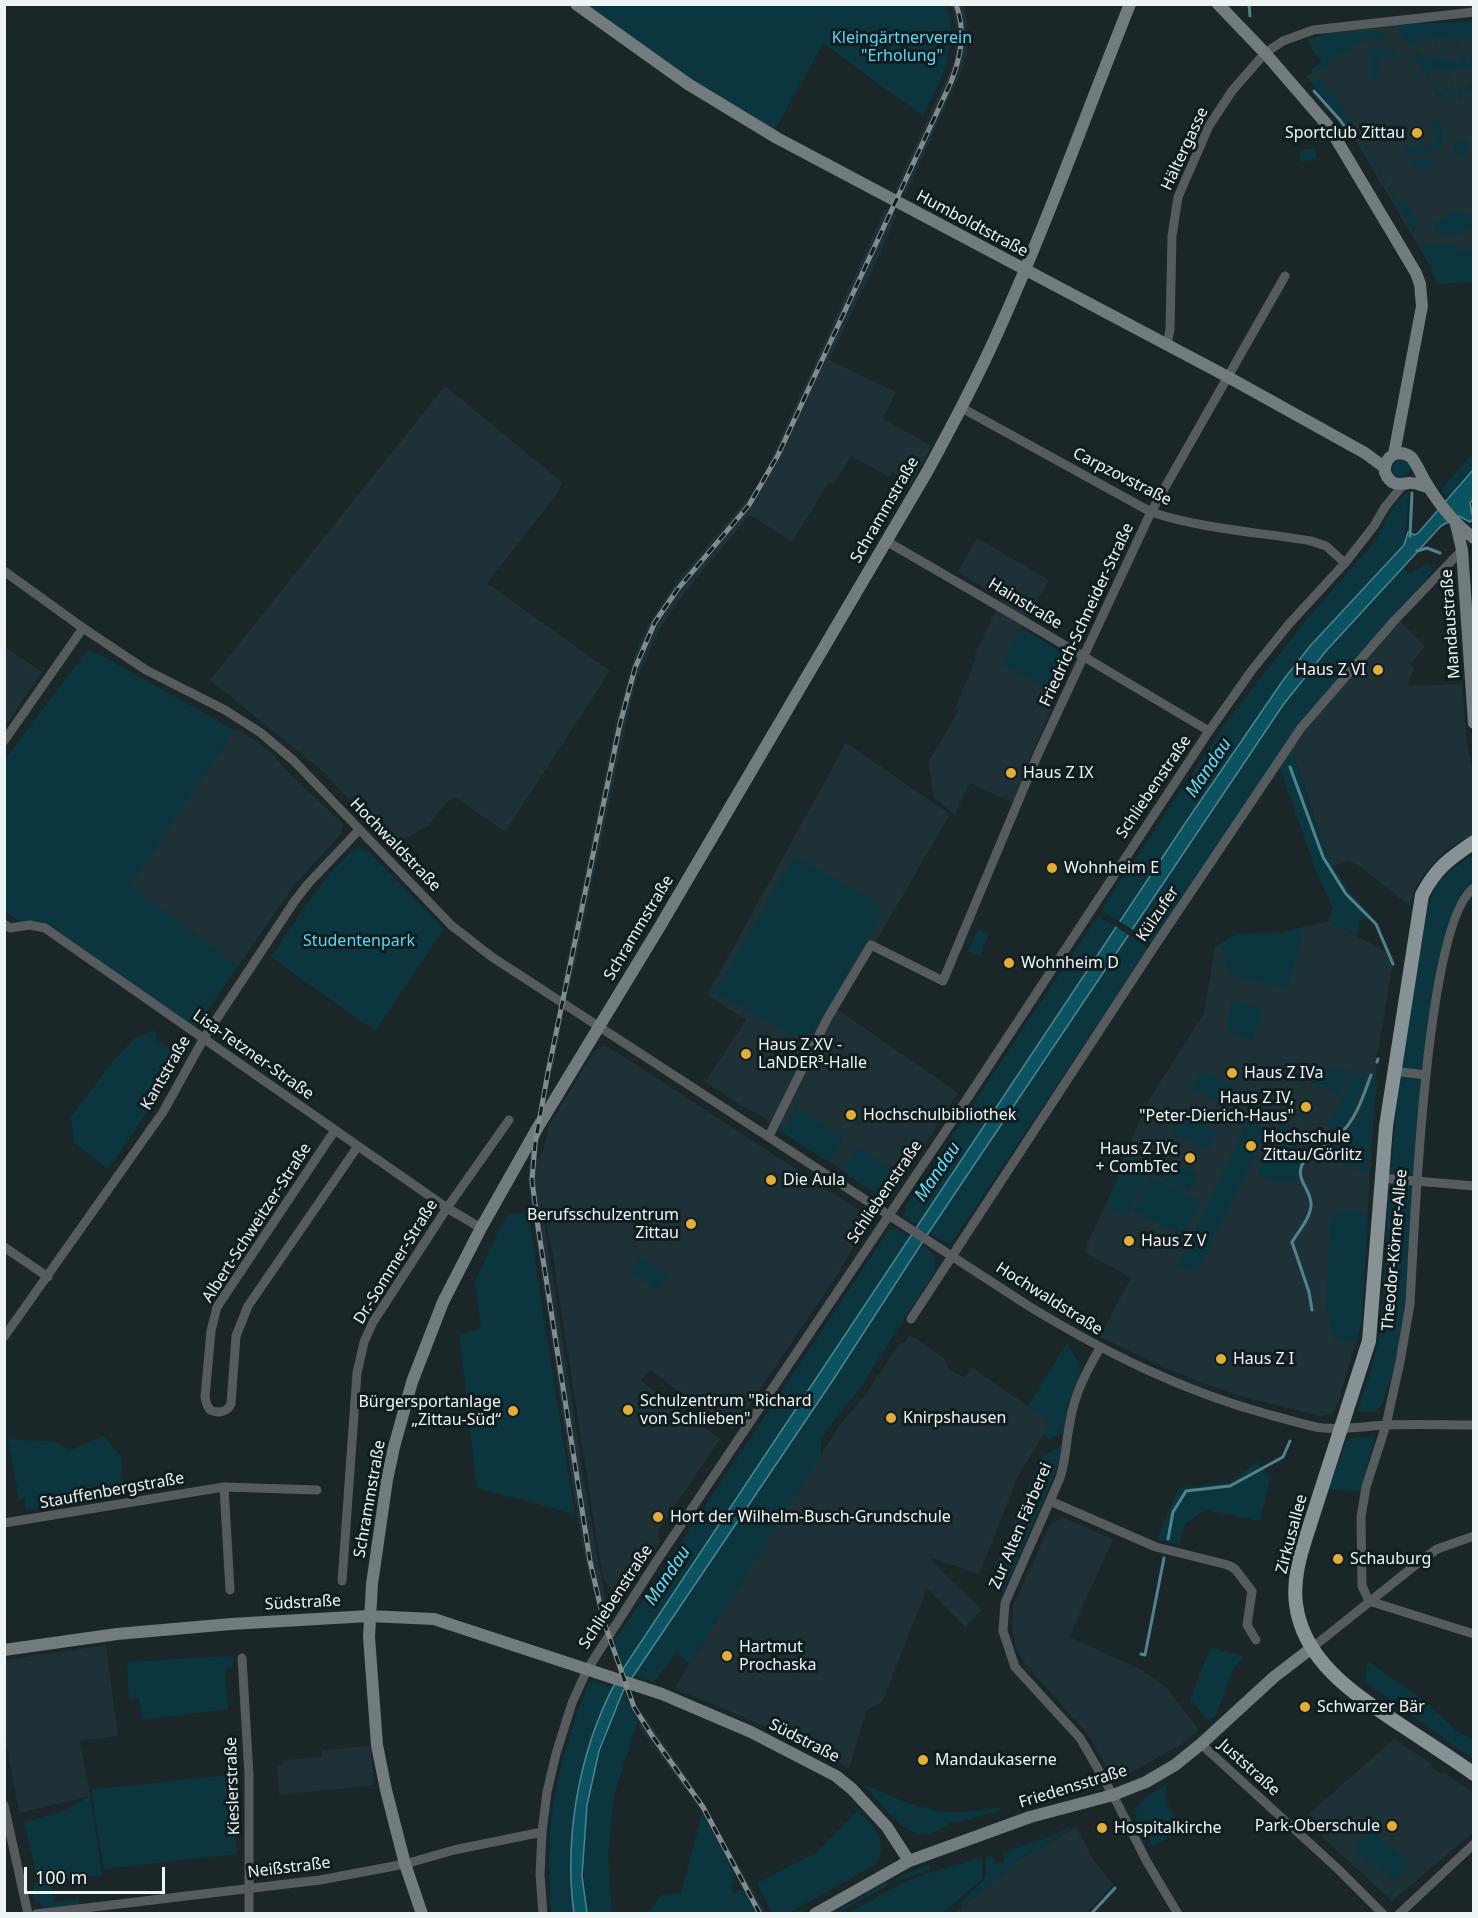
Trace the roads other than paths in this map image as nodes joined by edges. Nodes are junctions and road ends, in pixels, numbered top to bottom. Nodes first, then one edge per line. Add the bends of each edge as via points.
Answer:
1 (576, 4) edge
2 (1130, 4) edge
3 (1218, 4) edge
4 (1473, 12) edge
5 (1265, 53) junction
6 (1024, 271) junction
7 (1285, 276) dead end
8 (1167, 345) junction
9 (1228, 377) junction
10 (962, 408) junction
11 (1392, 462) junction
12 (1417, 468) junction
13 (1406, 484) junction
14 (1428, 487) junction
15 (1385, 507) junction
16 (1151, 512) junction
17 (1466, 540) edge
18 (886, 541) junction
19 (1345, 563) junction
20 (4, 571) edge
21 (83, 628) junction
22 (1084, 658) junction
23 (1473, 723) edge
24 (1209, 731) junction
25 (4, 741) edge
26 (359, 830) junction
27 (1473, 842) edge
28 (1473, 888) edge
29 (4, 924) edge
30 (599, 1027) junction
31 (204, 1038) junction
32 (1393, 1071) junction
33 (1426, 1075) junction
34 (509, 1120) dead end
35 (335, 1130) junction
36 (769, 1136) junction
37 (358, 1146) junction
38 (1381, 1178) junction
39 (1418, 1180) junction
40 (1473, 1186) edge
41 (447, 1208) junction
42 (888, 1214) junction
43 (481, 1228) junction
44 (4, 1247) edge
45 (951, 1256) junction
46 (48, 1277) junction
47 (910, 1319) dead end
48 (4, 1337) edge
49 (1100, 1348) junction
50 (1386, 1425) junction
51 (1473, 1425) edge
52 (1340, 1428) junction
53 (224, 1487) junction
54 (317, 1491) dead end
55 (1050, 1501) junction
56 (4, 1523) edge
57 (1473, 1536) edge
58 (342, 1581) dead end
59 (230, 1590) dead end
60 (1369, 1601) junction
61 (369, 1616) junction
62 (1473, 1634) edge
63 (1256, 1640) dead end
64 (1313, 1647) junction
65 (4, 1650) edge
66 (242, 1658) dead end
67 (592, 1671) junction
68 (1201, 1744) junction
69 (1473, 1774) edge
70 (1113, 1795) junction
71 (4, 1805) edge
72 (542, 1832) junction
73 (1473, 1844) edge
74 (909, 1861) junction
75 (405, 1864) junction
76 (250, 1888) junction
77 (28, 1914) edge
78 (36, 1914) edge
79 (249, 1914) edge
80 (422, 1914) edge
81 (543, 1914) edge
82 (816, 1914) edge
83 (1179, 1914) edge
84 (1383, 1914) edge
85 (1399, 1914) edge

1 - 6 main road, Humboldtstraße via 688,84 777,138
2 - 6 main road, Schrammstraße
3 - 5 main road
4 - 5 street, Hältergasse via 1313,30 1284,40
5 - 8 street, Hältergasse via 1232,91 1209,126 1178,197 1172,236
5 - 11 main road via 1336,137 1420,284 1422,306
6 - 8 main road, Humboldtstraße
6 - 10 main road, Schrammstraße
7 - 9 street, Friedrich-Schneider-Straße
8 - 9 main road, Humboldtstraße
9 - 11 main road, Humboldtstraße via 1365,453
9 - 16 street, Friedrich-Schneider-Straße
10 - 16 street, Carpzovstraße
10 - 18 main road, Schrammstraße
11 - 12 main road, Mandaustraße via 1414,459
11 - 13 main road, Humboldtstraße via 1395,484
11 - 15 street, Schliebenstraße
12 - 13 main road via 1415,477
12 - 14 main road, Mandaustraße
13 - 14 main road, Humboldtstraße
13 - 15 street, Schliebenstraße
14 - 17 main road, Mandaustraße
15 - 19 street, Schliebenstraße
16 - 19 street, Carpzovstraße via 1174,520 1311,540 1326,546
16 - 22 street, Friedrich-Schneider-Straße
17 - 23 main road, Mandaustraße
17 - 45 street, Külzufer via 1301,728
18 - 22 street, Hainstraße
18 - 30 main road, Schrammstraße
19 - 24 street, Schliebenstraße via 1280,635
20 - 21 street, Hochwaldstraße
21 - 25 street
21 - 26 street, Hochwaldstraße via 146,670 261,733 294,761
22 - 24 street, Hainstraße
22 - 36 street, Friedrich-Schneider-Straße via 1038,754 943,981 871,945 826,1019
24 - 42 street, Schliebenstraße
26 - 30 street, Hochwaldstraße via 463,936
26 - 31 street, Kantstraße via 307,885
27 - 32 main road, Theodor-Körner-Allee via 1439,868 1422,895
28 - 33 street, Theodor-Körner-Allee via 1459,905 1441,965
29 - 31 street, Lisa-Tetzner-Straße via 10,928 45,928
30 - 36 street, Hochwaldstraße
30 - 43 main road, Schrammstraße
31 - 35 street, Lisa-Tetzner-Straße
31 - 46 street, Kantstraße via 163,1112
32 - 33 street
32 - 38 main road, Theodor-Körner-Allee
33 - 39 street, Theodor-Körner-Allee
34 - 41 street, Dr.-Sommer-Straße
35 - 37 street, Lisa-Tetzner-Straße
35 - 37 street, Albert-Schweitzer-Straße via 217,1307 211,1331 206,1397 210,1410 222,1412 231,1404 236,1336 248,1306
36 - 42 street, Hochwaldstraße
37 - 41 street, Lisa-Tetzner-Straße
38 - 39 street
38 - 52 main road, Theodor-Körner-Allee via 1369,1341
39 - 40 street
39 - 50 street, Theodor-Körner-Allee via 1410,1304
41 - 43 street, Lisa-Tetzner-Straße
41 - 58 street, Dr.-Sommer-Straße via 364,1342 357,1372
42 - 45 street, Hochwaldstraße
42 - 67 street, Schliebenstraße via 656,1562
43 - 61 main road, Schrammstraße via 443,1302 412,1382 387,1480
44 - 46 street
45 - 47 street, Külzufer
45 - 49 street, Hochwaldstraße
46 - 48 street, Kantstraße
49 - 52 street, Hochwaldstraße via 1211,1397 1315,1426
49 - 55 street, Zur Alten Färberei via 1076,1395 1064,1464
50 - 51 street, Hochwaldstraße
50 - 52 street, Hochwaldstraße
50 - 60 street, Theodor-Körner-Allee via 1366,1487 1361,1517 1362,1586
52 - 64 main road, Zirkusallee via 1296,1572 1298,1617
53 - 54 street, Stauffenbergstraße
53 - 56 street, Stauffenbergstraße
53 - 59 street
55 - 63 street via 1156,1547 1235,1569 1252,1591 1247,1625
55 - 70 street, Zur Alten Färberei via 1005,1603 1003,1631 1015,1667 1080,1738
57 - 60 street via 1437,1549
60 - 62 street
60 - 64 street
61 - 65 main road, Südstraße via 117,1634
61 - 67 main road, Südstraße via 435,1619
61 - 75 main road, Schrammstraße via 377,1745
64 - 68 main road, Friedensstraße
64 - 69 main road, Zirkusallee via 1335,1677 1356,1695
66 - 76 street, Kieslerstraße
67 - 72 street, Schliebenstraße via 572,1703 556,1754
67 - 74 main road, Südstraße via 751,1732 836,1776 887,1827
68 - 70 main road, Friedensstraße via 1146,1782
68 - 84 street, Juststraße
70 - 74 main road, Friedensstraße via 1030,1817
70 - 83 street, Zur Alten Färberei via 1142,1854
71 - 77 street
72 - 75 street, Neißstraße
72 - 81 street, Schliebenstraße
73 - 85 street
74 - 82 main road, Friedensstraße
75 - 76 street, Neißstraße
75 - 80 main road, Schrammstraße
76 - 78 street, Neißstraße
76 - 79 street, Kieslerstraße

